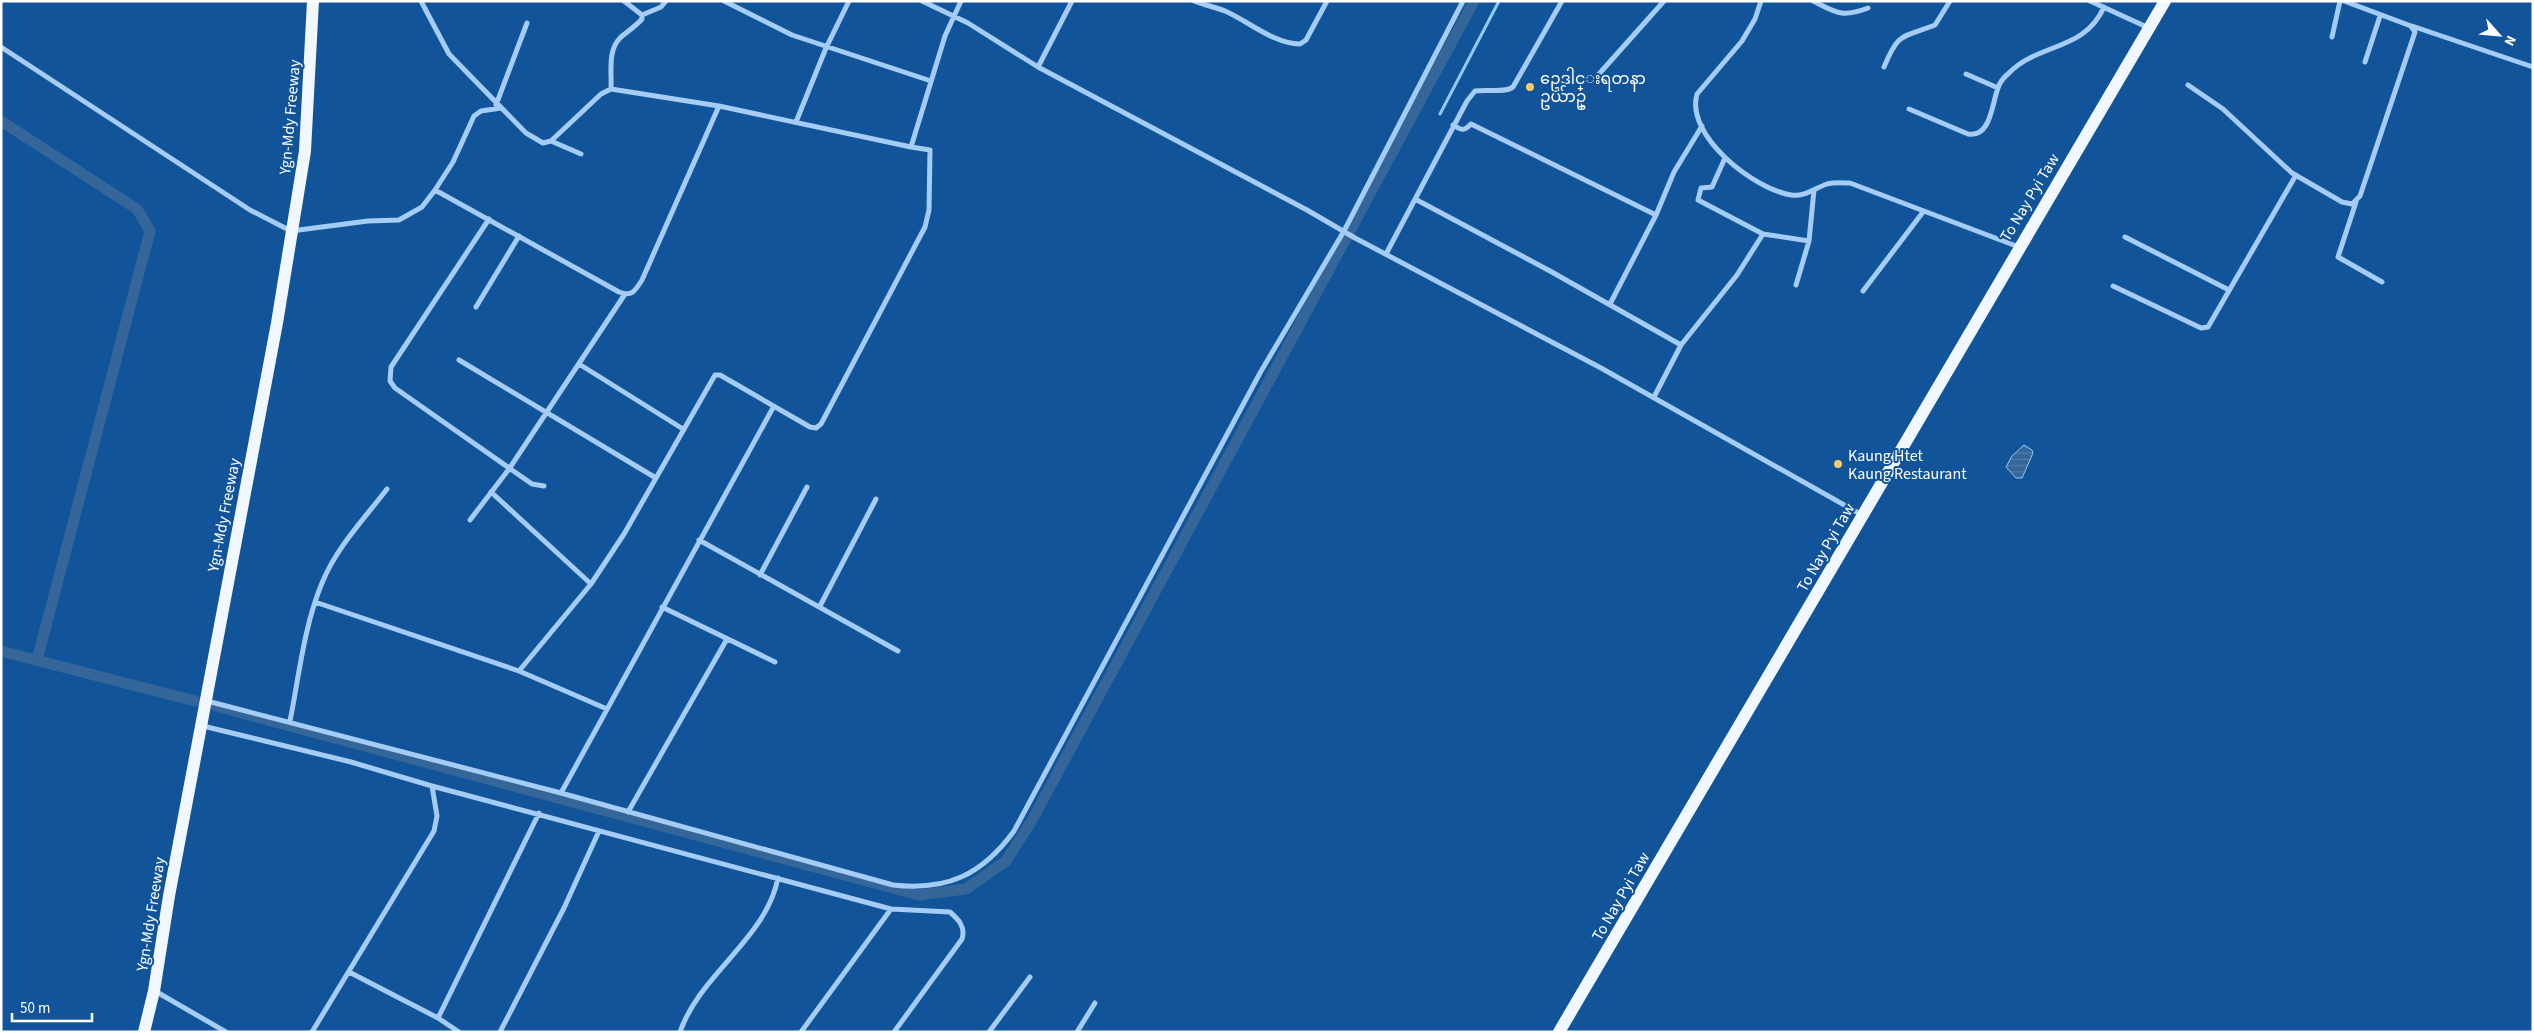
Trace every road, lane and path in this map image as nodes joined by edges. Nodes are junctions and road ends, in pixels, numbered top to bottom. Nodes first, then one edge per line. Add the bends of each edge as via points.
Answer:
1 (313, 1) edge
2 (421, 1) edge
3 (624, 1) edge
4 (666, 1) edge
5 (724, 1) edge
6 (849, 1) edge
7 (922, 1) edge
8 (961, 1) edge
9 (1072, 1) edge
10 (1194, 1) edge
11 (1327, 1) edge
12 (1463, 1) edge
13 (1562, 1) edge
14 (1664, 1) edge
15 (1761, 1) edge
16 (1814, 1) edge
17 (1950, 1) edge
18 (2090, 1) edge
19 (2165, 1) edge
20 (2342, 1) edge
21 (2104, 7) junction
22 (1868, 8) dead end
23 (642, 15) junction
24 (2380, 16) junction
25 (954, 19) junction
26 (527, 23) dead end
27 (2404, 23) junction
28 (2150, 28) junction
29 (2332, 37) dead end
30 (1, 47) edge
31 (826, 48) junction
32 (2365, 62) dead end
33 (1038, 67) junction
34 (2533, 67) edge
35 (1884, 68) dead end
36 (1599, 74) dead end
37 (1966, 74) dead end
38 (931, 81) junction
39 (2188, 85) dead end
40 (1998, 88) junction
41 (611, 89) junction
42 (499, 106) junction
43 (719, 106) junction
44 (1909, 109) dead end
45 (796, 122) junction
46 (1453, 125) junction
47 (1702, 126) junction
48 (551, 141) junction
49 (911, 147) junction
50 (581, 154) dead end
51 (1725, 158) junction
52 (2296, 175) junction
53 (435, 190) junction
54 (1814, 190) junction
55 (1415, 199) junction
56 (2356, 202) junction
57 (1923, 212) junction
58 (1656, 215) junction
59 (489, 220) junction
60 (291, 231) junction
61 (1344, 232) junction
62 (1763, 234) junction
63 (519, 236) junction
64 (2125, 236) dead end
65 (1809, 241) junction
66 (2019, 247) junction
67 (1386, 254) junction
68 (2382, 282) dead end
69 (1796, 285) dead end
70 (2114, 286) dead end
71 (2229, 290) junction
72 (1863, 291) dead end
73 (625, 294) junction
74 (1610, 304) junction
75 (476, 308) dead end
76 (1681, 345) junction
77 (459, 360) dead end
78 (579, 364) junction
79 (1654, 398) junction
80 (774, 406) junction
81 (546, 413) junction
82 (683, 429) junction
83 (509, 469) junction
84 (656, 478) junction
85 (544, 486) dead end
86 (807, 487) dead end
87 (387, 489) dead end
88 (491, 492) junction
89 (876, 499) dead end
90 (1863, 515) junction
91 (470, 520) dead end
92 (700, 540) junction
93 (760, 575) junction
94 (591, 584) junction
95 (315, 602) junction
96 (820, 606) junction
97 (662, 607) junction
98 (727, 638) junction
99 (898, 651) dead end
100 (775, 662) dead end
101 (519, 671) junction
102 (204, 700) junction
103 (607, 709) junction
104 (290, 721) junction
105 (200, 725) junction
106 (432, 786) junction
107 (562, 793) junction
108 (628, 812) junction
109 (540, 813) junction
110 (600, 831) junction
111 (778, 878) junction
112 (891, 909) junction
113 (349, 972) junction
114 (1030, 977) dead end
115 (154, 991) junction
116 (1095, 1003) dead end
117 (438, 1018) junction
118 (144, 1032) edge
119 (226, 1032) edge
120 (312, 1032) edge
121 (459, 1032) edge
122 (500, 1032) edge
123 (680, 1032) edge
124 (801, 1032) edge
125 (894, 1032) edge
126 (989, 1032) edge
127 (1077, 1032) edge
128 (1559, 1032) edge

1 - 60 main road, Ygn-Mdy Freeway via 305,151
2 - 42 street via 449,54
3 - 23 street
4 - 23 street via 661,7
5 - 31 street
6 - 31 street
7 - 25 street
8 - 25 street
9 - 33 street
10 - 11 street via 1223,10 1280,40 1297,44 1306,40
12 - 61 street
13 - 46 street via 1513,87 1504,91 1491,88 1475,90
14 - 36 street
15 - 47 street via 1742,41 1698,94 1695,112
16 - 22 street via 1844,15
17 - 35 street via 1935,26 1906,34 1896,43
18 - 21 street
19 - 28 main road, To Nay Pyi Taw
20 - 24 street
20 - 29 street
21 - 28 street
21 - 40 street via 2100,18 2089,30 2018,65
23 - 41 street via 642,19 614,46
24 - 27 street
24 - 32 street
25 - 33 street via 968,23
25 - 38 street via 945,36
26 - 42 street
27 - 34 street
27 - 56 street via 2415,32
28 - 66 main road, To Nay Pyi Taw
30 - 60 street via 250,210
31 - 38 street via 873,60
31 - 45 street
33 - 61 street
37 - 40 street
38 - 49 street
39 - 52 street via 2223,109 2271,156
40 - 44 street via 1987,122 1981,132 1974,135
41 - 43 street
41 - 48 street via 601,94
42 - 48 street via 538,141
42 - 53 street via 474,116 453,162
43 - 45 street
43 - 73 street via 642,280 633,293
45 - 49 street
46 - 55 street
46 - 58 street via 1465,130 1471,124
47 - 51 street
47 - 58 street via 1674,172
48 - 50 street
49 - 80 street via 930,150 929,210 925,227 899,277 819,427 810,426
51 - 54 street via 1741,172 1782,192 1798,195
51 - 62 street via 1712,187 1701,188 1697,198
52 - 56 street via 2342,202
52 - 71 street
53 - 59 street
53 - 60 street via 422,206 399,220
54 - 57 street via 1830,183 1850,183
54 - 65 street
55 - 67 street
55 - 74 street
56 - 68 street via 2338,257
57 - 66 street
57 - 72 street
58 - 74 street
59 - 63 street
59 - 83 street via 391,367 390,381 395,388
60 - 102 main road, Ygn-Mdy Freeway
61 - 67 street
61 - 108 street via 1260,373 1014,831 987,862 955,881 915,888 893,885
62 - 65 street
62 - 76 street via 1725,292
63 - 73 street
63 - 75 street
64 - 71 street
65 - 69 street
66 - 90 main road, To Nay Pyi Taw
67 - 79 street
70 - 71 street via 2204,329
73 - 78 street
74 - 76 street
76 - 79 street
77 - 81 street
78 - 81 street
78 - 82 street
79 - 90 street
80 - 82 street via 716,374
80 - 92 street
81 - 83 street
81 - 84 street
82 - 84 street
83 - 85 street via 532,484
83 - 88 street
84 - 94 street
86 - 93 street
87 - 95 street via 333,562
88 - 91 street
88 - 94 street
89 - 96 street
90 - 128 main road, To Nay Pyi Taw
92 - 93 street
92 - 97 street
93 - 96 street
94 - 101 street
95 - 101 street
95 - 104 street
96 - 99 street
97 - 98 street
97 - 103 street
98 - 100 street
98 - 108 street
101 - 103 street
102 - 104 street
102 - 105 main road, Ygn-Mdy Freeway
103 - 107 street
104 - 107 street
105 - 106 street via 351,762
105 - 115 main road, Ygn-Mdy Freeway
106 - 109 street
106 - 113 street via 436,816 434,830
107 - 108 street
109 - 110 street
109 - 117 street
110 - 111 street
110 - 122 street
111 - 112 street
111 - 123 street via 769,905 757,925 691,1010
112 - 124 street
112 - 125 street via 950,912 962,925 964,934
113 - 117 street
113 - 120 street
114 - 126 street
115 - 118 main road, Ygn-Mdy Freeway
115 - 119 street
116 - 127 street
117 - 121 street

